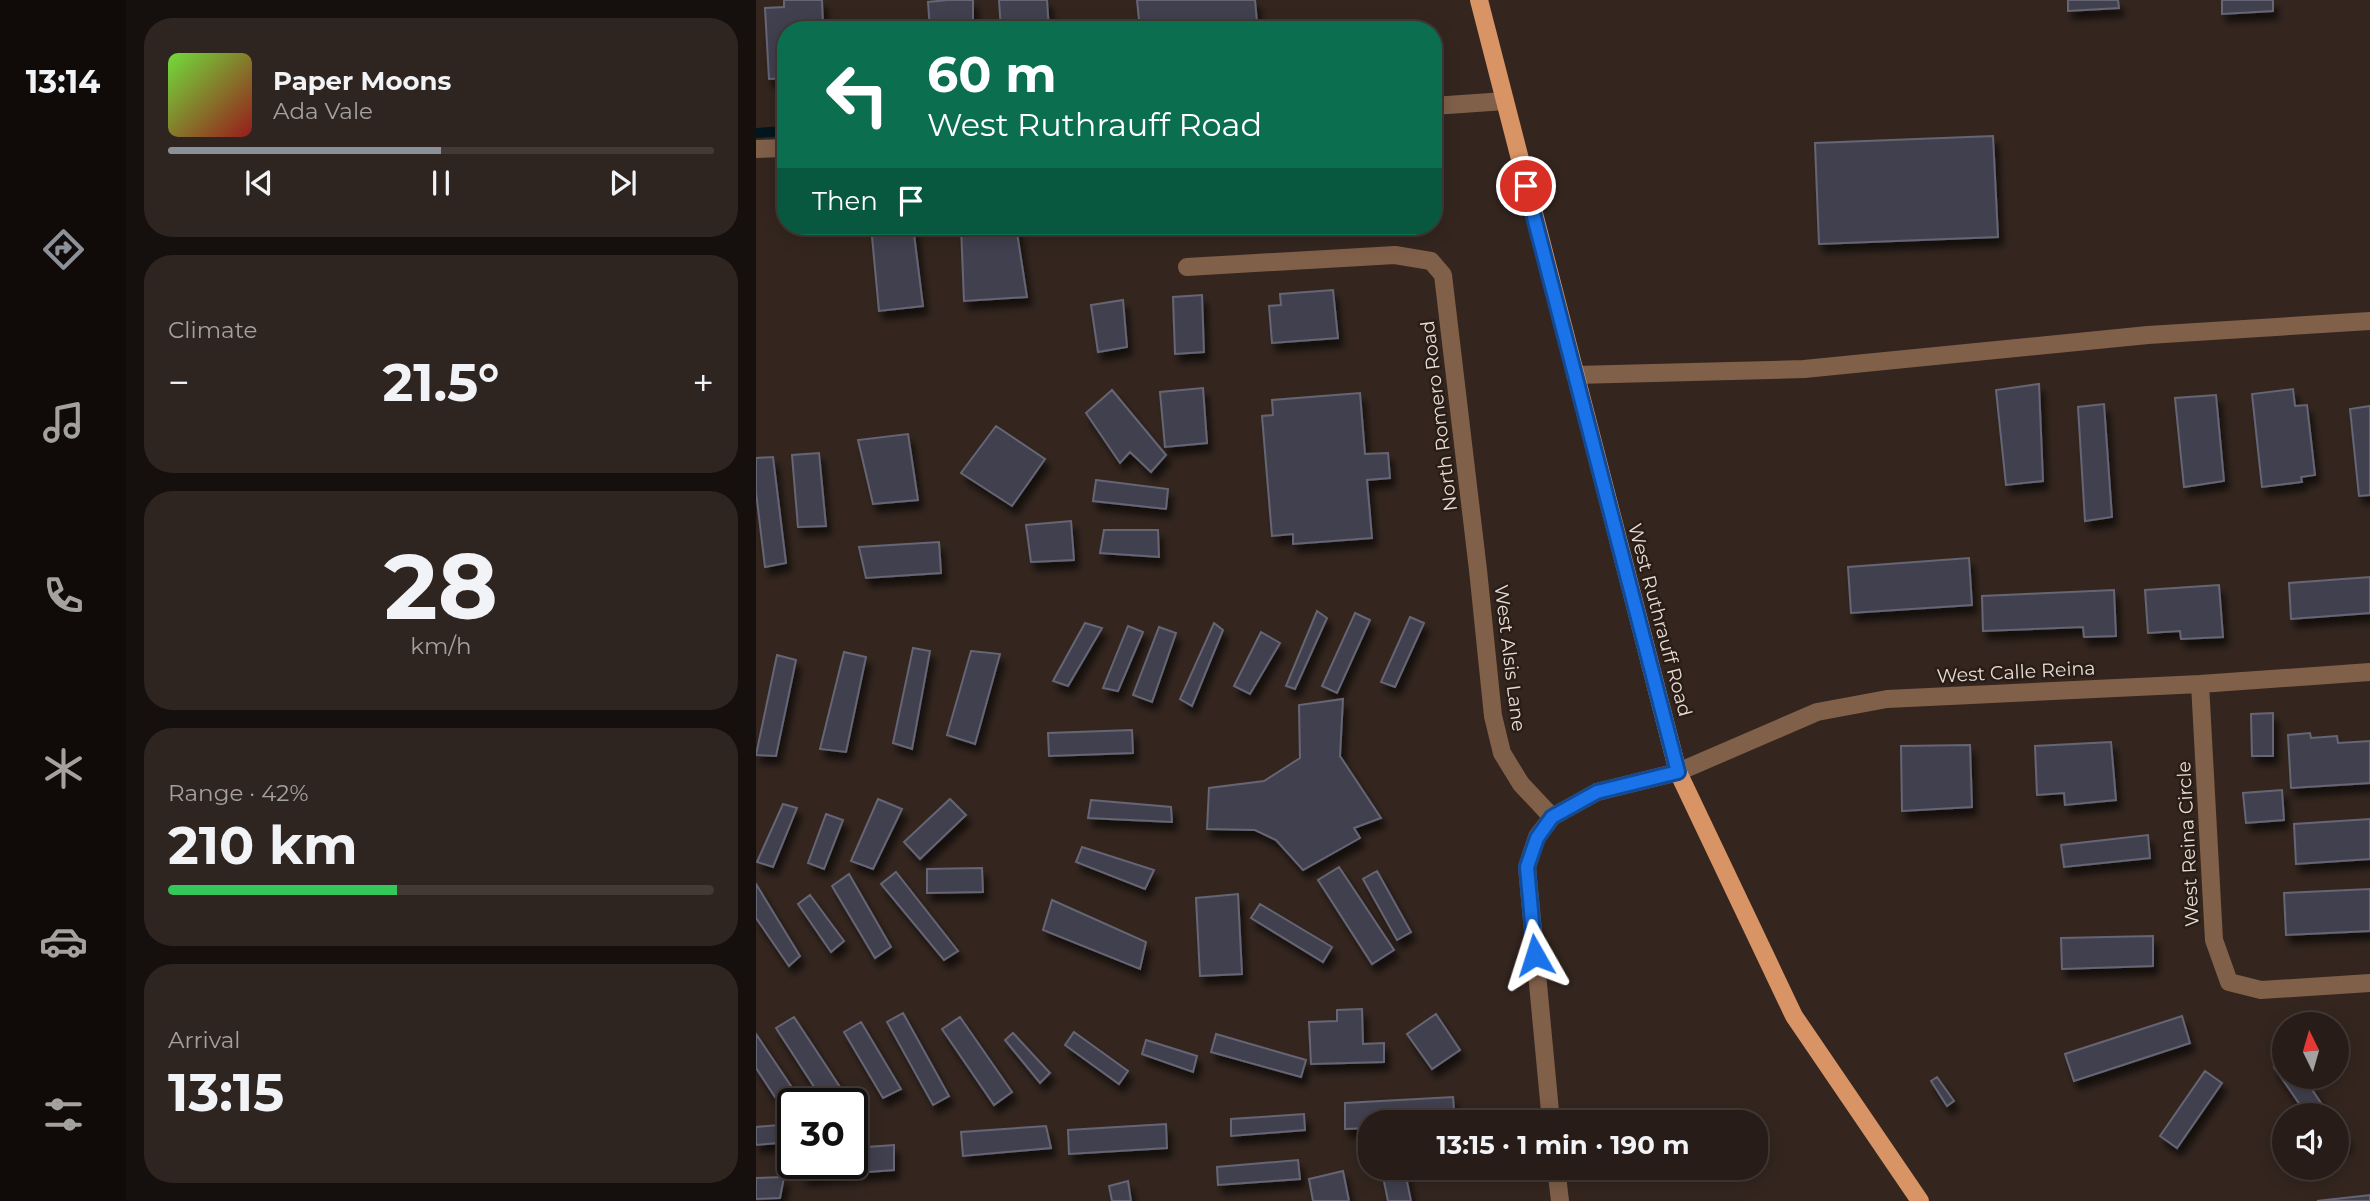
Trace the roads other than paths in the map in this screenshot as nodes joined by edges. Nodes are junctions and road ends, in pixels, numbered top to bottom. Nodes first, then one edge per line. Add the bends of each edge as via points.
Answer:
1 (1479, 0) edge
2 (1505, 101) junction
3 (1442, 105) edge
4 (777, 148) edge
5 (756, 149) edge
6 (1187, 267) dead end
7 (2370, 321) edge
8 (1575, 375) junction
9 (1478, 570) joint
10 (2370, 672) edge
11 (2200, 684) junction
12 (1678, 772) junction
13 (1552, 817) junction
14 (2370, 983) edge
15 (1551, 1110) edge
16 (1558, 1180) edge
17 (1560, 1201) edge
18 (1920, 1201) edge

1 - 2 main road, West Ruthrauff Road
2 - 3 street
2 - 8 main road, West Ruthrauff Road
4 - 5 street
6 - 9 street, North Romero Road via 1395,256 1430,261 1443,275
7 - 8 street via 2148,335 1804,369
8 - 12 main road, West Ruthrauff Road
9 - 13 street, West Alsis Lane via 1493,716 1502,753 1521,784
10 - 11 street, West Calle Reina
11 - 12 street, West Calle Reina via 1887,699 1817,712
11 - 14 street, West Reina Circle via 2214,940 2229,982 2261,990
12 - 13 street, West Calle Reina via 1597,792
12 - 18 main road, West Ruthrauff Road via 1794,1016
13 - 15 street via 1537,838 1527,867
16 - 17 street

